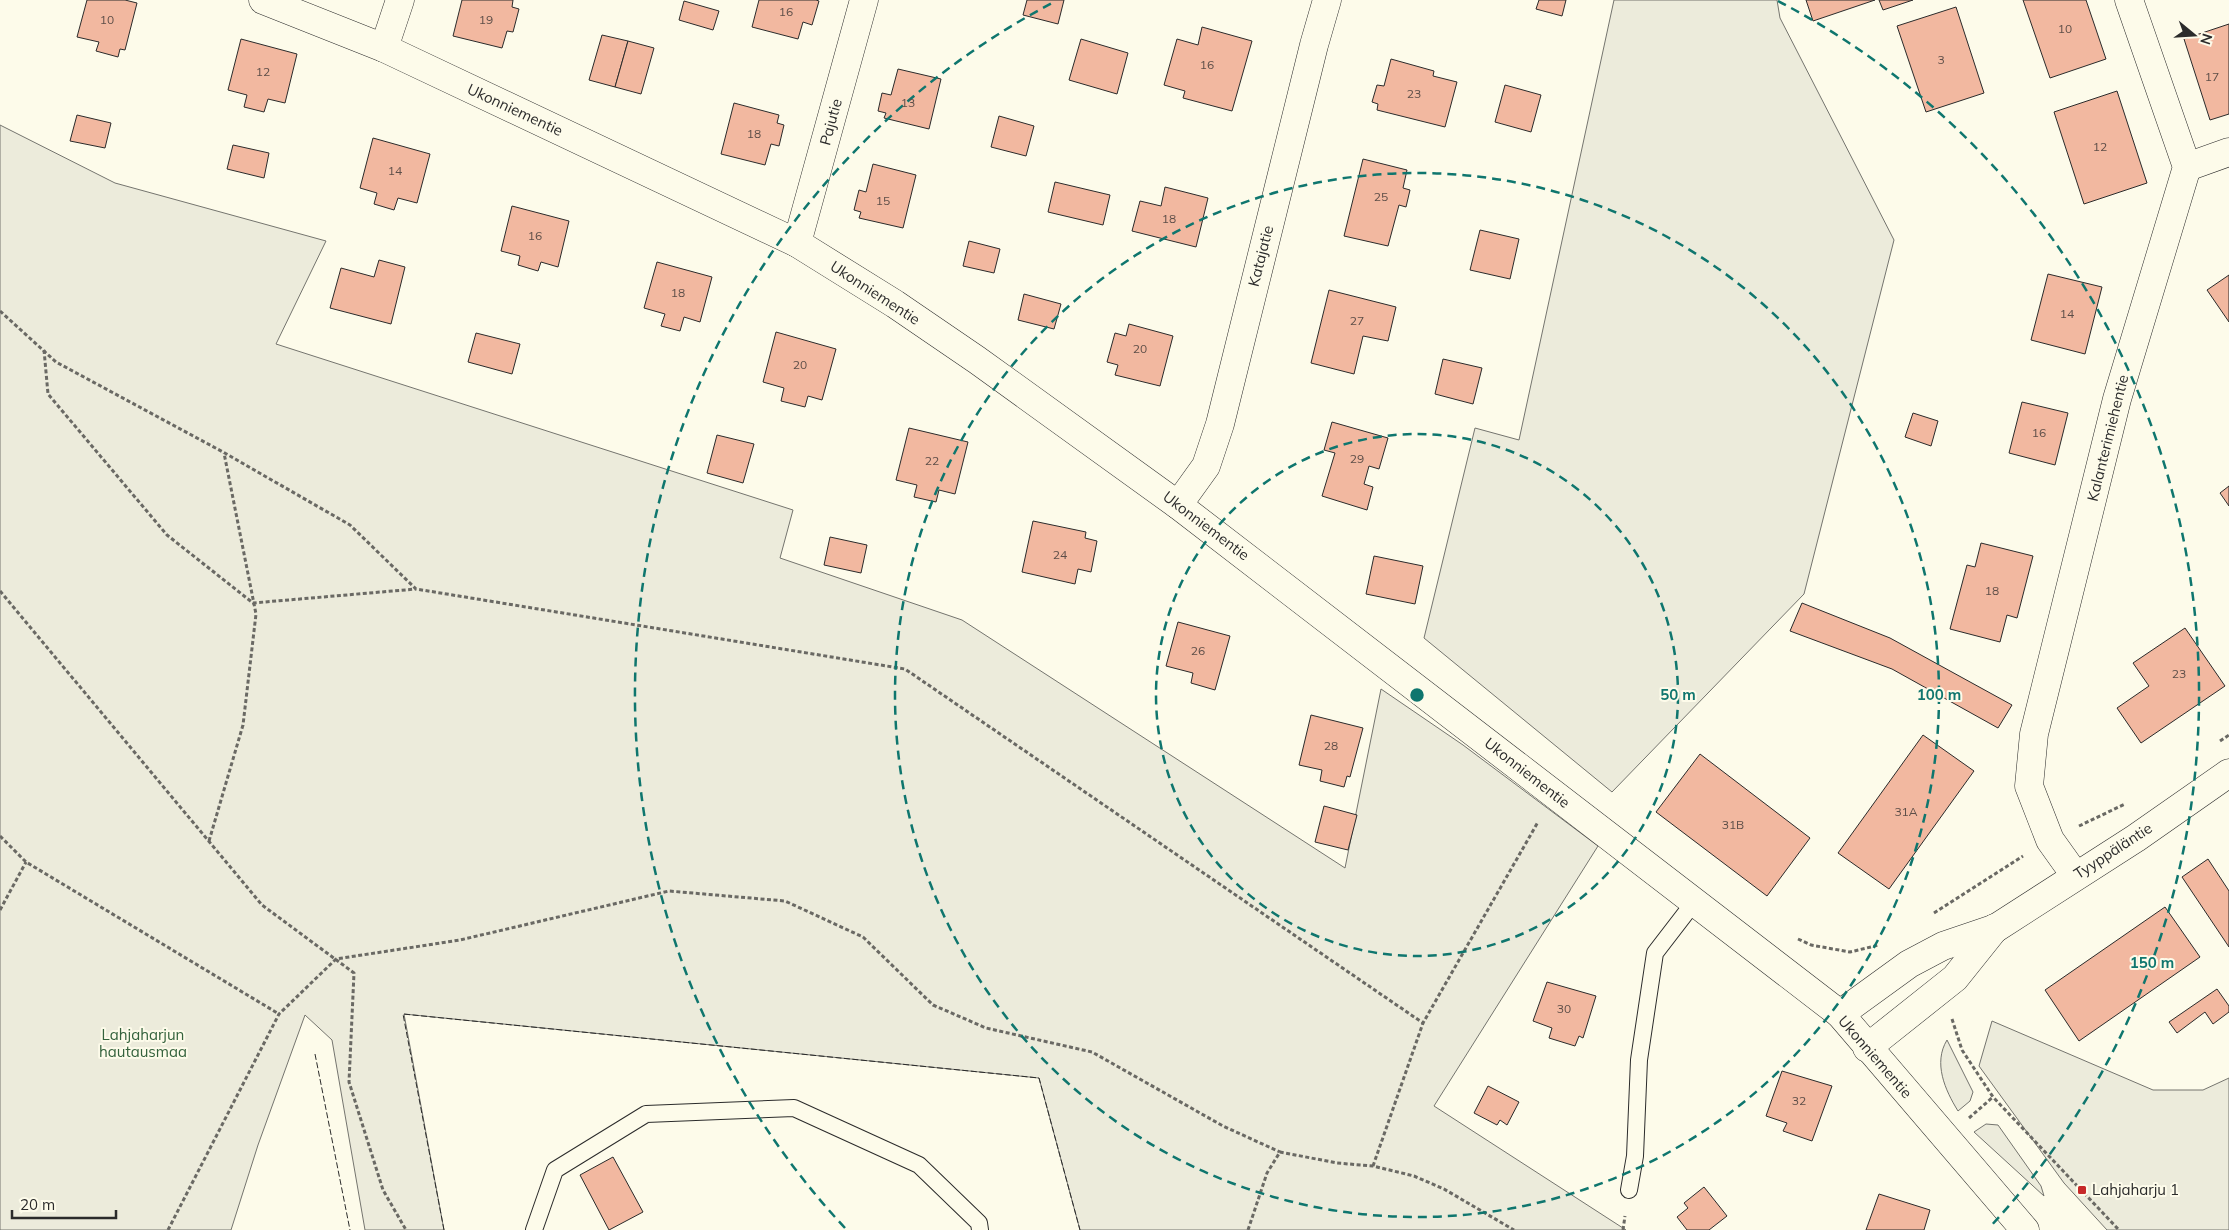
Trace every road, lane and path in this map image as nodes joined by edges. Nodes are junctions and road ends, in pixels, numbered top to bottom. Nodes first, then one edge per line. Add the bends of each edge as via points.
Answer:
1 (263, 0) edge
2 (400, 0) edge
3 (864, 0) edge
4 (1327, 0) edge
5 (2129, 0) edge
6 (384, 48) junction
7 (2229, 152) edge
8 (2187, 167) junction
9 (797, 243) junction
10 (0, 312) edge
11 (44, 350) junction
12 (223, 452) junction
13 (1178, 504) junction
14 (416, 589) junction
15 (0, 591) edge
16 (253, 603) junction
17 (2229, 773) edge
18 (1554, 794) junction
19 (0, 836) edge
20 (209, 841) junction
21 (26, 862) junction
22 (2074, 875) junction
23 (1695, 901) junction
24 (0, 910) edge
25 (1996, 928) junction
26 (336, 959) junction
27 (1934, 996) junction
28 (279, 1014) junction
29 (1840, 1014) junction
30 (1423, 1024) junction
31 (1868, 1048) junction
32 (1280, 1152) junction
33 (1373, 1166) junction
34 (1629, 1190) dead end
35 (168, 1230) edge
36 (406, 1230) edge
37 (534, 1230) edge
38 (980, 1230) edge
39 (1248, 1230) edge
40 (1514, 1230) edge
41 (2025, 1230) edge
42 (2119, 1230) edge

1 - 6 street, Ukonniementie
2 - 6 street
3 - 9 street, Pajutie
4 - 13 street, Katajatie via 1220,424 1206,466
5 - 8 street
6 - 9 street, Ukonniementie
7 - 8 street
8 - 22 street, Kalanterimiehentie via 2117,399 2034,734 2029,786 2050,840
9 - 13 street, Ukonniementie via 977,360
10 - 11 path
11 - 12 path via 56,362
11 - 16 path via 48,394 166,535
12 - 14 path via 350,524
12 - 16 path
13 - 18 street, Ukonniementie
14 - 16 path
14 - 30 path via 906,669
15 - 20 path
16 - 20 path via 256,614 242,724
17 - 22 street, Tyyppäläntie via 2136,838
18 - 23 street, Ukonniementie
18 - 30 path
19 - 21 path
20 - 26 path via 262,905
21 - 24 path
21 - 28 path
22 - 25 street, Tyyppäläntie
23 - 29 street, Ukonniementie
23 - 34 lane via 1655,953 1639,1060 1635,1156
25 - 27 street, Tyyppäläntie via 1955,978
25 - 29 street, Tyyppäläntie via 1943,946 1909,964
26 - 28 path
26 - 32 path via 460,940 669,891 786,901 863,937 933,1005 986,1028 1092,1052 1224,1126
26 - 36 path via 354,973 349,1082 383,1190
27 - 31 street, Tyyppäläntie
27 - 42 path via 1953,1020 1962,1050 1993,1097
28 - 35 path
29 - 31 street, Ukonniementie
30 - 33 path
31 - 41 street, Ukonniementie
32 - 33 path
32 - 39 path via 1267,1173
33 - 40 path via 1414,1176 1444,1189
37 - 38 lane via 555,1170 646,1114 794,1108 919,1165 979,1222

